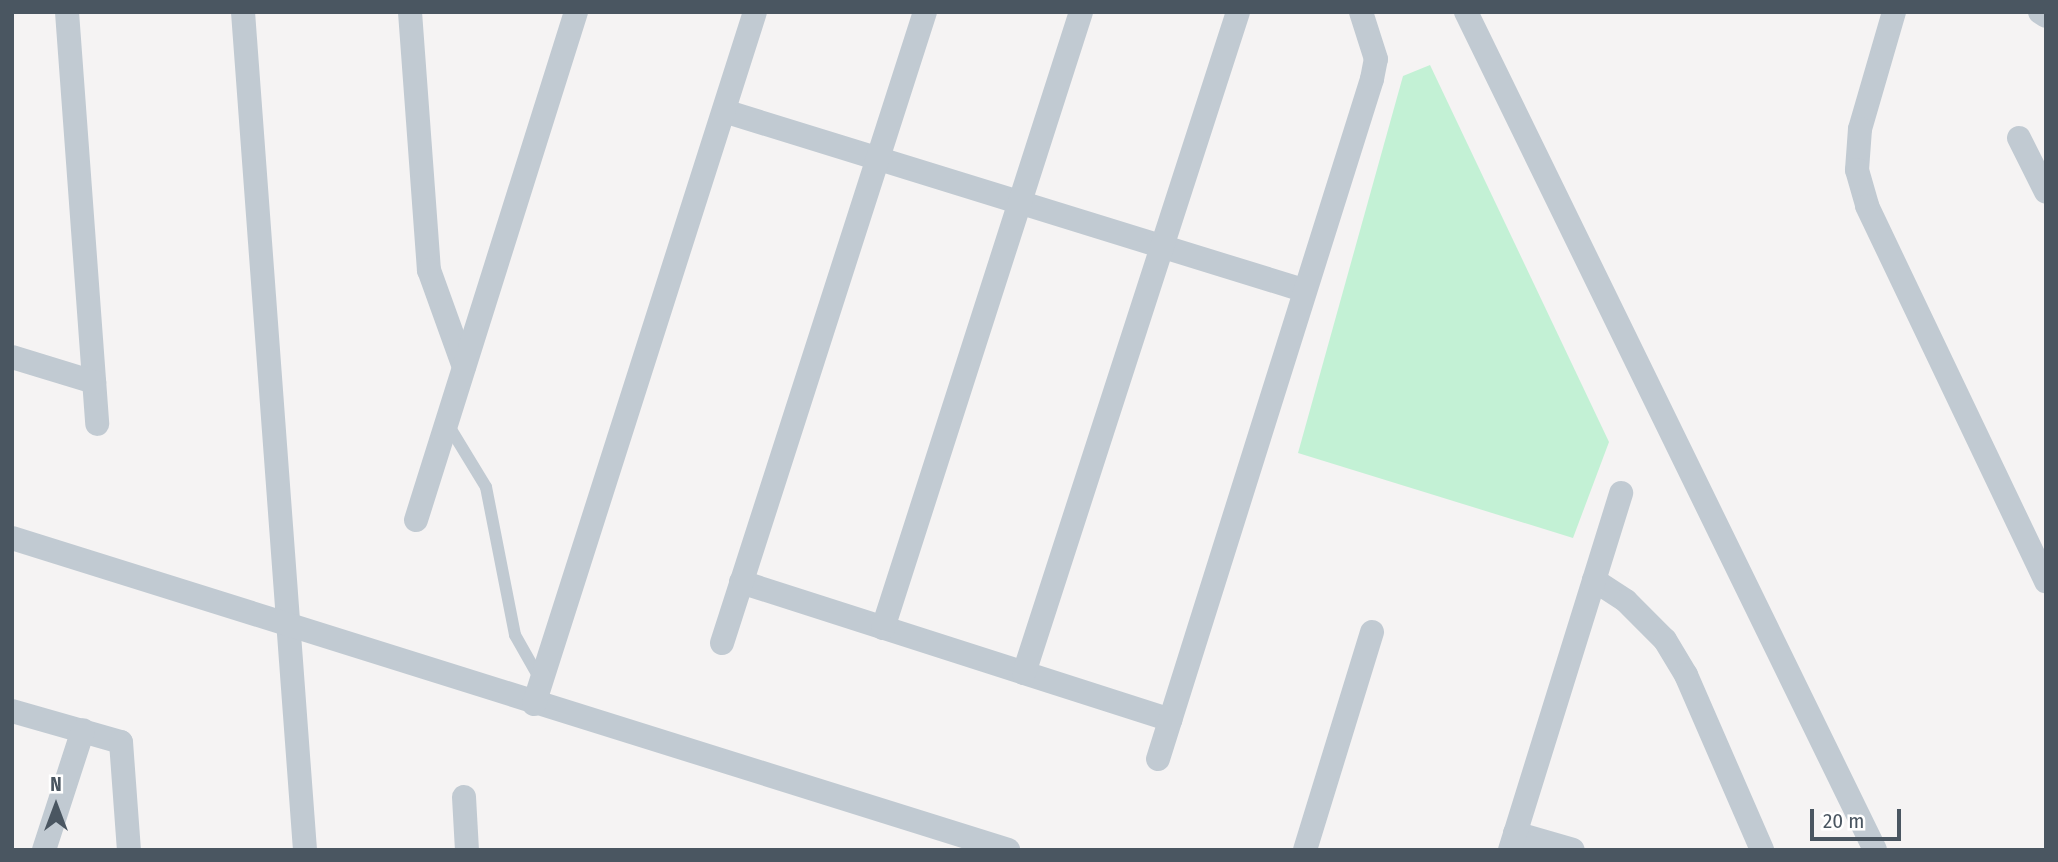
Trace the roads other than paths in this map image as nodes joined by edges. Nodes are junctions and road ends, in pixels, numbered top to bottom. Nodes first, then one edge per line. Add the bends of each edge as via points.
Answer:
1 (67, 12) edge
2 (243, 12) edge
3 (410, 12) edge
4 (576, 12) edge
5 (755, 12) edge
6 (925, 12) edge
7 (1081, 12) edge
8 (1238, 12) edge
9 (1361, 12) edge
10 (1466, 12) edge
11 (1894, 12) edge
12 (2040, 12) edge
13 (2046, 16) edge
14 (724, 111) junction
15 (2019, 138) dead end
16 (878, 157) junction
17 (2046, 192) edge
18 (1021, 202) junction
19 (1162, 246) junction
20 (1303, 290) junction
21 (12, 357) edge
22 (464, 367) junction
23 (94, 382) junction
24 (447, 422) junction
25 (97, 424) dead end
26 (1620, 493) dead end
27 (416, 520) dead end
28 (12, 538) edge
29 (1594, 580) junction
30 (741, 582) junction
31 (2046, 582) edge
32 (289, 628) junction
33 (883, 628) junction
34 (1372, 632) dead end
35 (722, 643) dead end
36 (1024, 673) junction
37 (538, 693) junction
38 (12, 711) edge
39 (1170, 720) junction
40 (83, 730) junction
41 (1158, 759) dead end
42 (464, 797) dead end
43 (1513, 841) edge
44 (44, 850) edge
45 (129, 850) edge
46 (305, 850) edge
47 (467, 850) edge
48 (1008, 850) edge
49 (1305, 850) edge
50 (1573, 850) edge
51 (1762, 850) edge
52 (1875, 850) edge

1 - 23 street
2 - 32 street
3 - 22 street via 430,278
4 - 22 street
5 - 14 street
6 - 16 street
7 - 18 street
8 - 19 street
9 - 20 street via 1376,59 1372,79
10 - 52 street
11 - 31 street via 1860,129 1857,170 1867,206
12 - 13 street
14 - 16 street
14 - 37 street
15 - 17 street
16 - 18 street
16 - 30 street
18 - 19 street
18 - 33 street
19 - 20 street
19 - 36 street
20 - 39 street
21 - 23 street
22 - 24 street
23 - 25 street
24 - 27 street
24 - 37 lane via 486,487 515,635
26 - 29 street
28 - 32 street
29 - 43 street
29 - 51 street via 1626,601 1665,640 1686,675
30 - 33 street
30 - 35 street
32 - 37 street
32 - 46 street
33 - 36 street
34 - 49 street
36 - 39 street
37 - 48 street
38 - 40 street
39 - 41 street
40 - 44 street
40 - 45 street via 121,741
42 - 47 street
43 - 50 street

